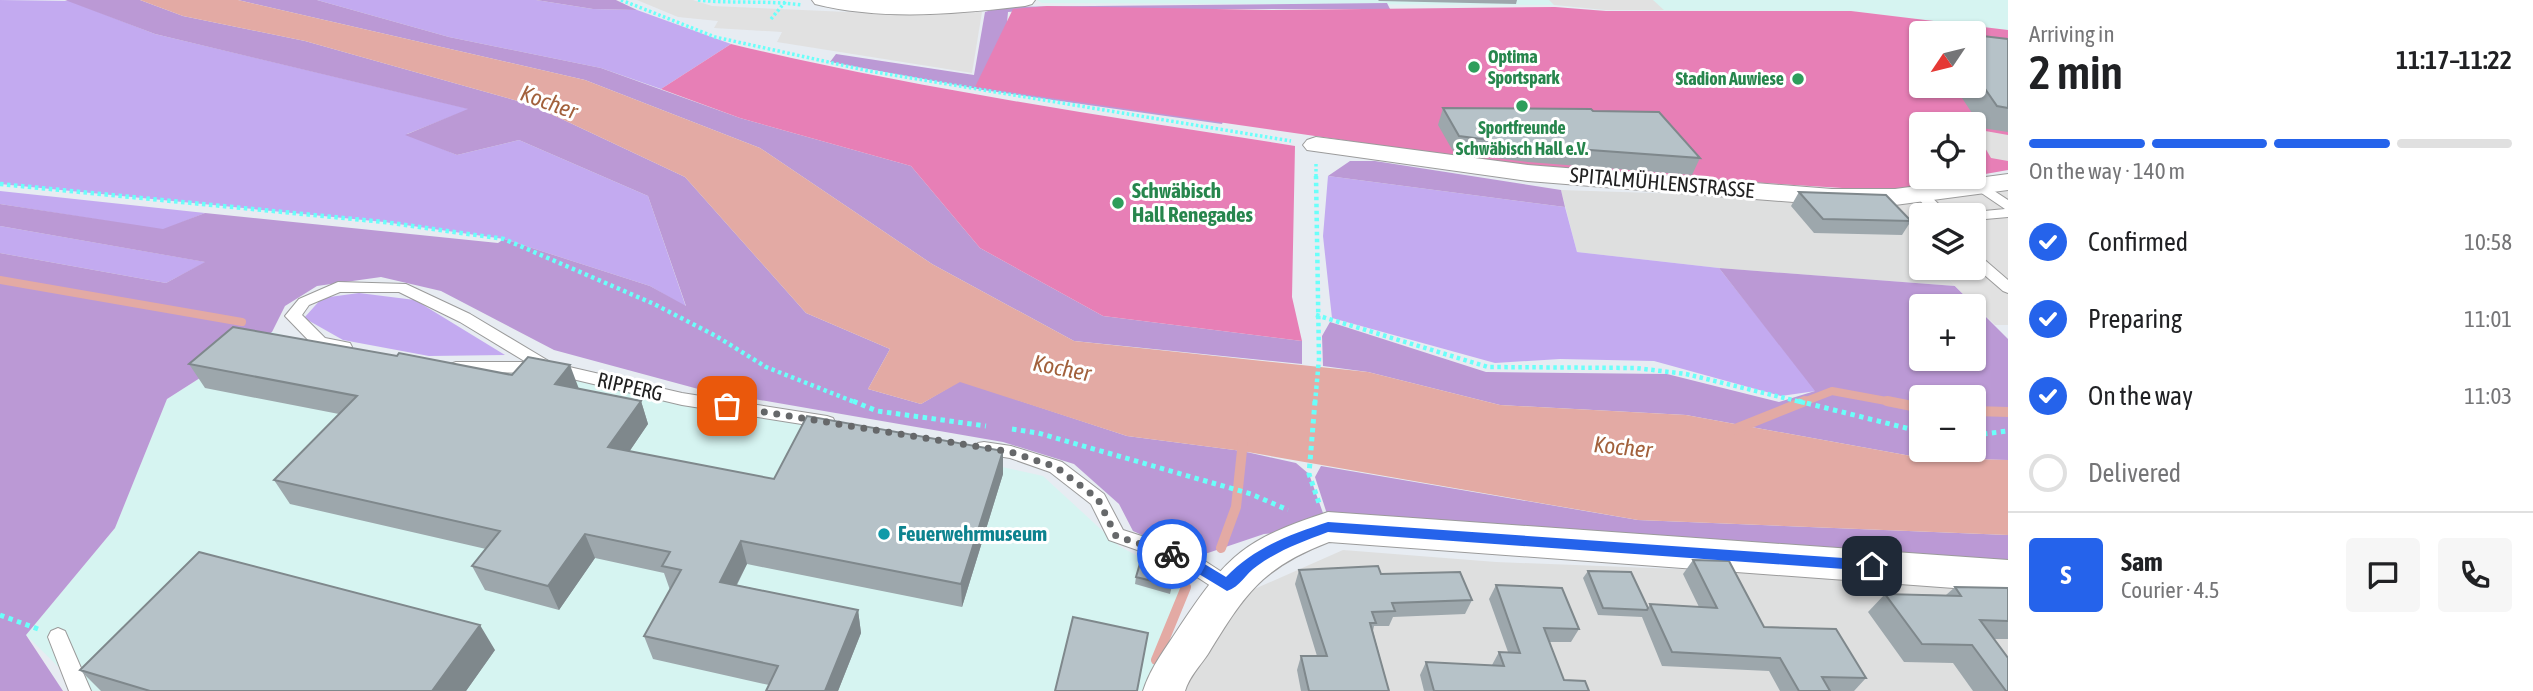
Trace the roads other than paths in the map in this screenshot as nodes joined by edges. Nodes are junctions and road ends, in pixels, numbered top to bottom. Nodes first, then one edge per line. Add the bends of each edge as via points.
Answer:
1 (822, 0) edge
2 (1025, 0) edge
3 (1316, 145) road end
4 (2008, 182) edge
5 (1986, 186) edge
6 (1967, 189) edge
7 (1985, 189) edge
8 (1921, 195) junction
9 (1930, 203) edge
10 (2008, 206) edge
11 (2008, 213) edge
12 (1986, 215) edge
13 (1986, 269) edge
14 (2008, 288) edge
15 (359, 350) edge
16 (438, 365) edge
17 (547, 368) junction
18 (849, 426) edge
19 (970, 446) edge
20 (2008, 576) edge
21 (1227, 586) junction
22 (58, 637) road end
23 (80, 691) edge
24 (1164, 691) edge

1 - 2 street via 897,8
3 - 8 street, SPITALMÜHLENSTRASSE via 1556,175 1832,197
4 - 5 street, SPITALMÜHLENSTRASSE
6 - 8 street, SPITALMÜHLENSTRASSE
7 - 10 lane
8 - 9 lane
11 - 12 lane
13 - 14 lane
15 - 17 lane via 320,342 293,316 304,302 338,287 401,287 465,318
16 - 17 lane, RIPPERG
17 - 18 lane, RIPPERG via 682,399
19 - 21 lane via 1011,452 1056,467 1098,499 1116,536 1184,558
20 - 21 street via 1328,527 1280,544 1248,564
21 - 24 street
22 - 23 lane

